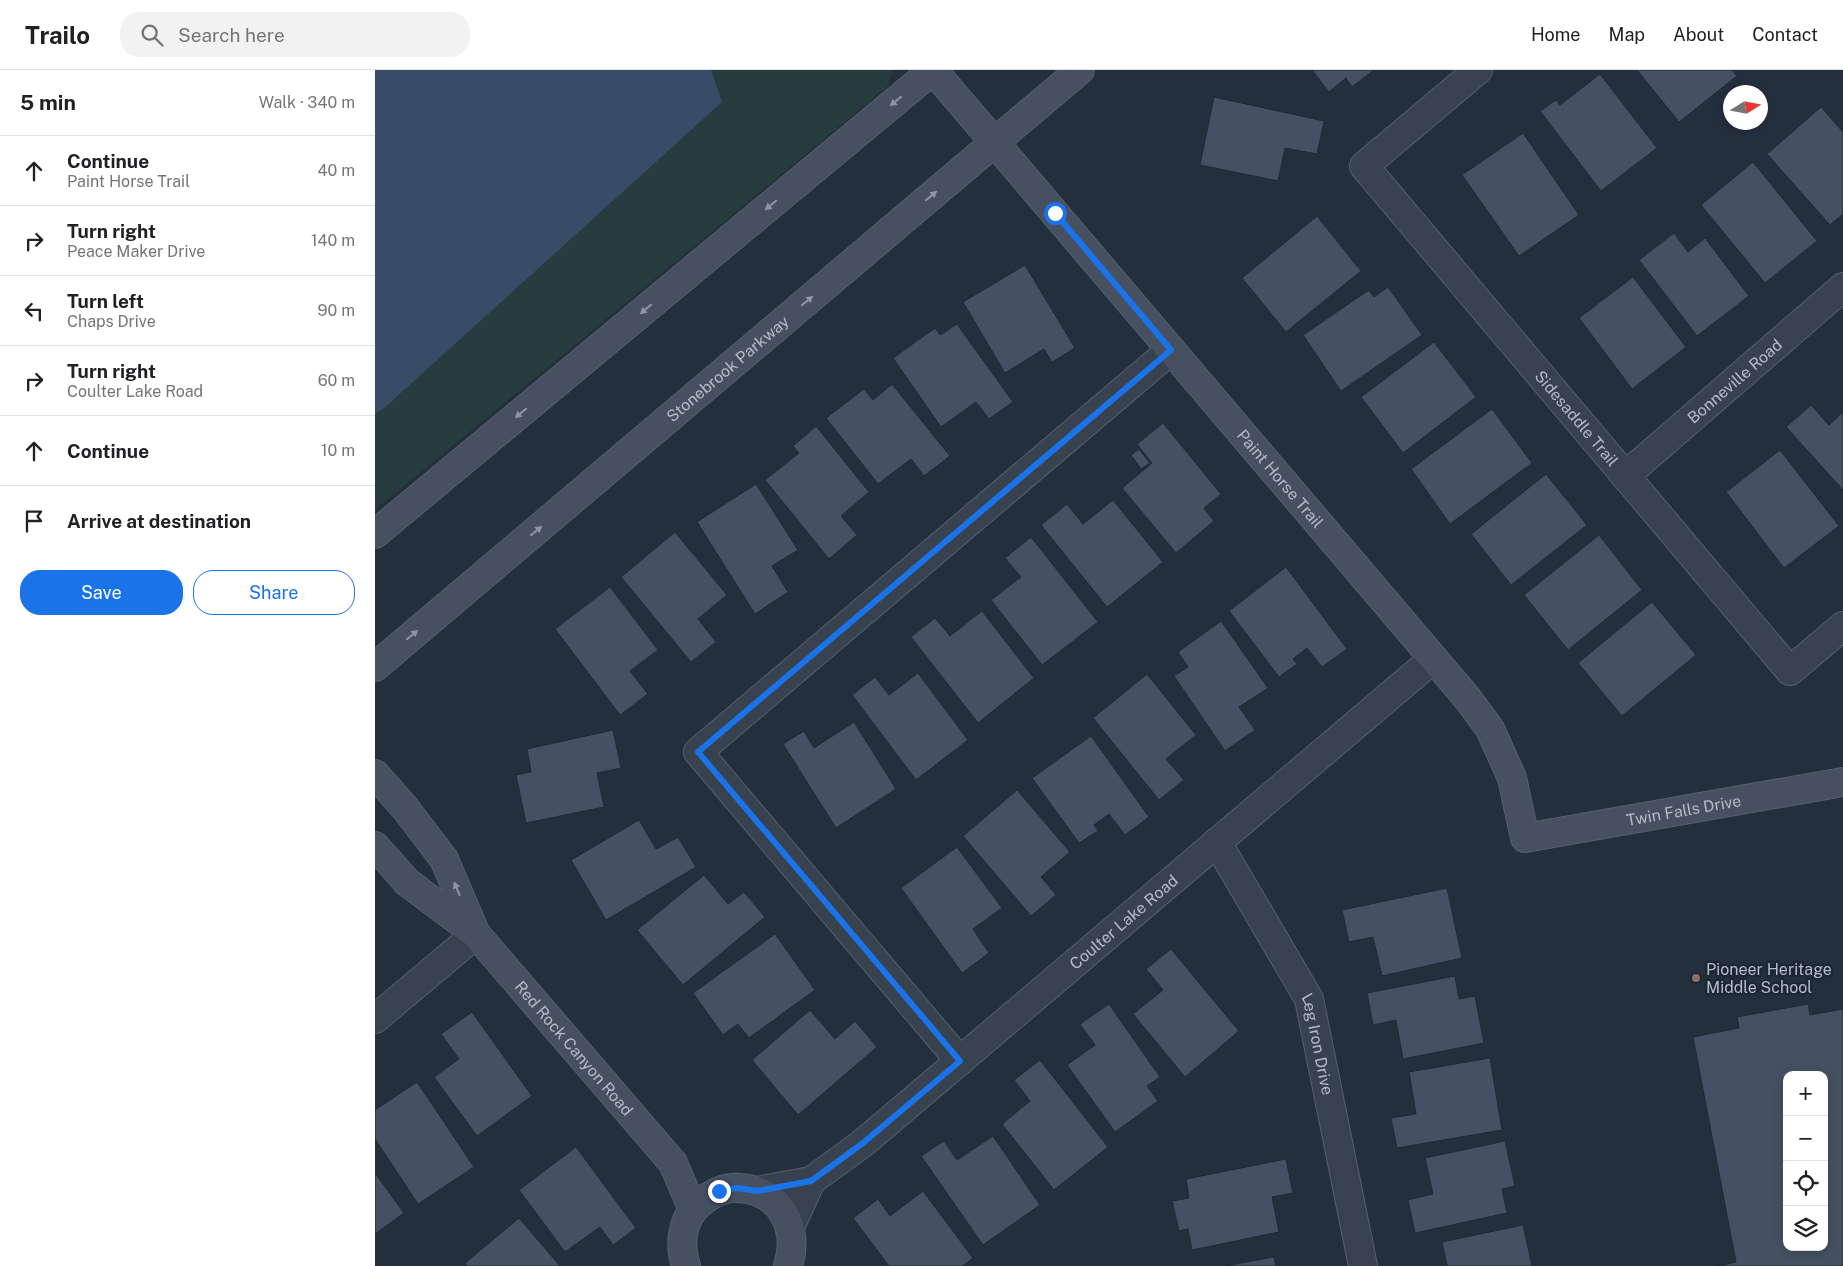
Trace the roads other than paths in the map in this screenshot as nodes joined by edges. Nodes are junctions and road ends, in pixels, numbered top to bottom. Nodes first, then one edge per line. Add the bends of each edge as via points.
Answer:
1 (933, 70) edge
2 (1080, 70) edge
3 (1478, 70) edge
4 (995, 142) junction
5 (1843, 287) edge
6 (1171, 350) junction
7 (1625, 476) junction
8 (375, 534) edge
9 (1843, 626) edge
10 (1433, 659) junction
11 (375, 667) edge
12 (375, 774) edge
13 (1843, 782) edge
14 (1525, 838) joint
15 (1217, 842) junction
16 (375, 846) edge
17 (476, 934) junction
18 (375, 1019) edge
19 (960, 1061) junction
20 (673, 1163) junction
21 (811, 1181) junction
22 (719, 1191) junction
23 (757, 1191) junction
24 (693, 1210) junction
25 (790, 1227) junction
26 (686, 1266) edge
27 (788, 1266) edge
28 (1363, 1266) edge

1 - 4 street, Paint Horse Trail
1 -> 8 street
2 - 4 street, Stonebrook Parkway
3 - 7 street, Sidesaddle Trail via 1364,166
4 - 6 street, Paint Horse Trail
11 -> 4 street, Stonebrook Parkway
5 - 7 street, Bonneville Road
6 - 10 street, Paint Horse Trail
6 - 19 street via 698,752
7 - 9 street, Sidesaddle Trail via 1790,671
10 - 14 street, Paint Horse Trail via 1490,729 1512,778
10 - 15 street, Coulter Lake Road
17 -> 12 street, Red Rock Canyon Road via 444,859
13 - 14 street, Twin Falls Drive
15 - 19 street, Coulter Lake Road
15 - 28 street, Leg Iron Drive via 1309,999
16 - 17 street, Red Rock Canyon Road via 407,882
17 - 18 street
17 - 20 street, Red Rock Canyon Road
19 - 21 street, Coulter Lake Road via 863,1143
20 - 22 street, Red Rock Canyon Road
20 - 24 street, Red Rock Canyon Road
21 - 23 street, Coulter Lake Road
21 - 25 street, Coulter Lake Road
22 - 23 street via 738,1188
22 - 24 street via 702,1200
23 - 25 street via 773,1201 786,1216
24 - 26 street via 684,1227 681,1246
25 - 27 street via 793,1246

